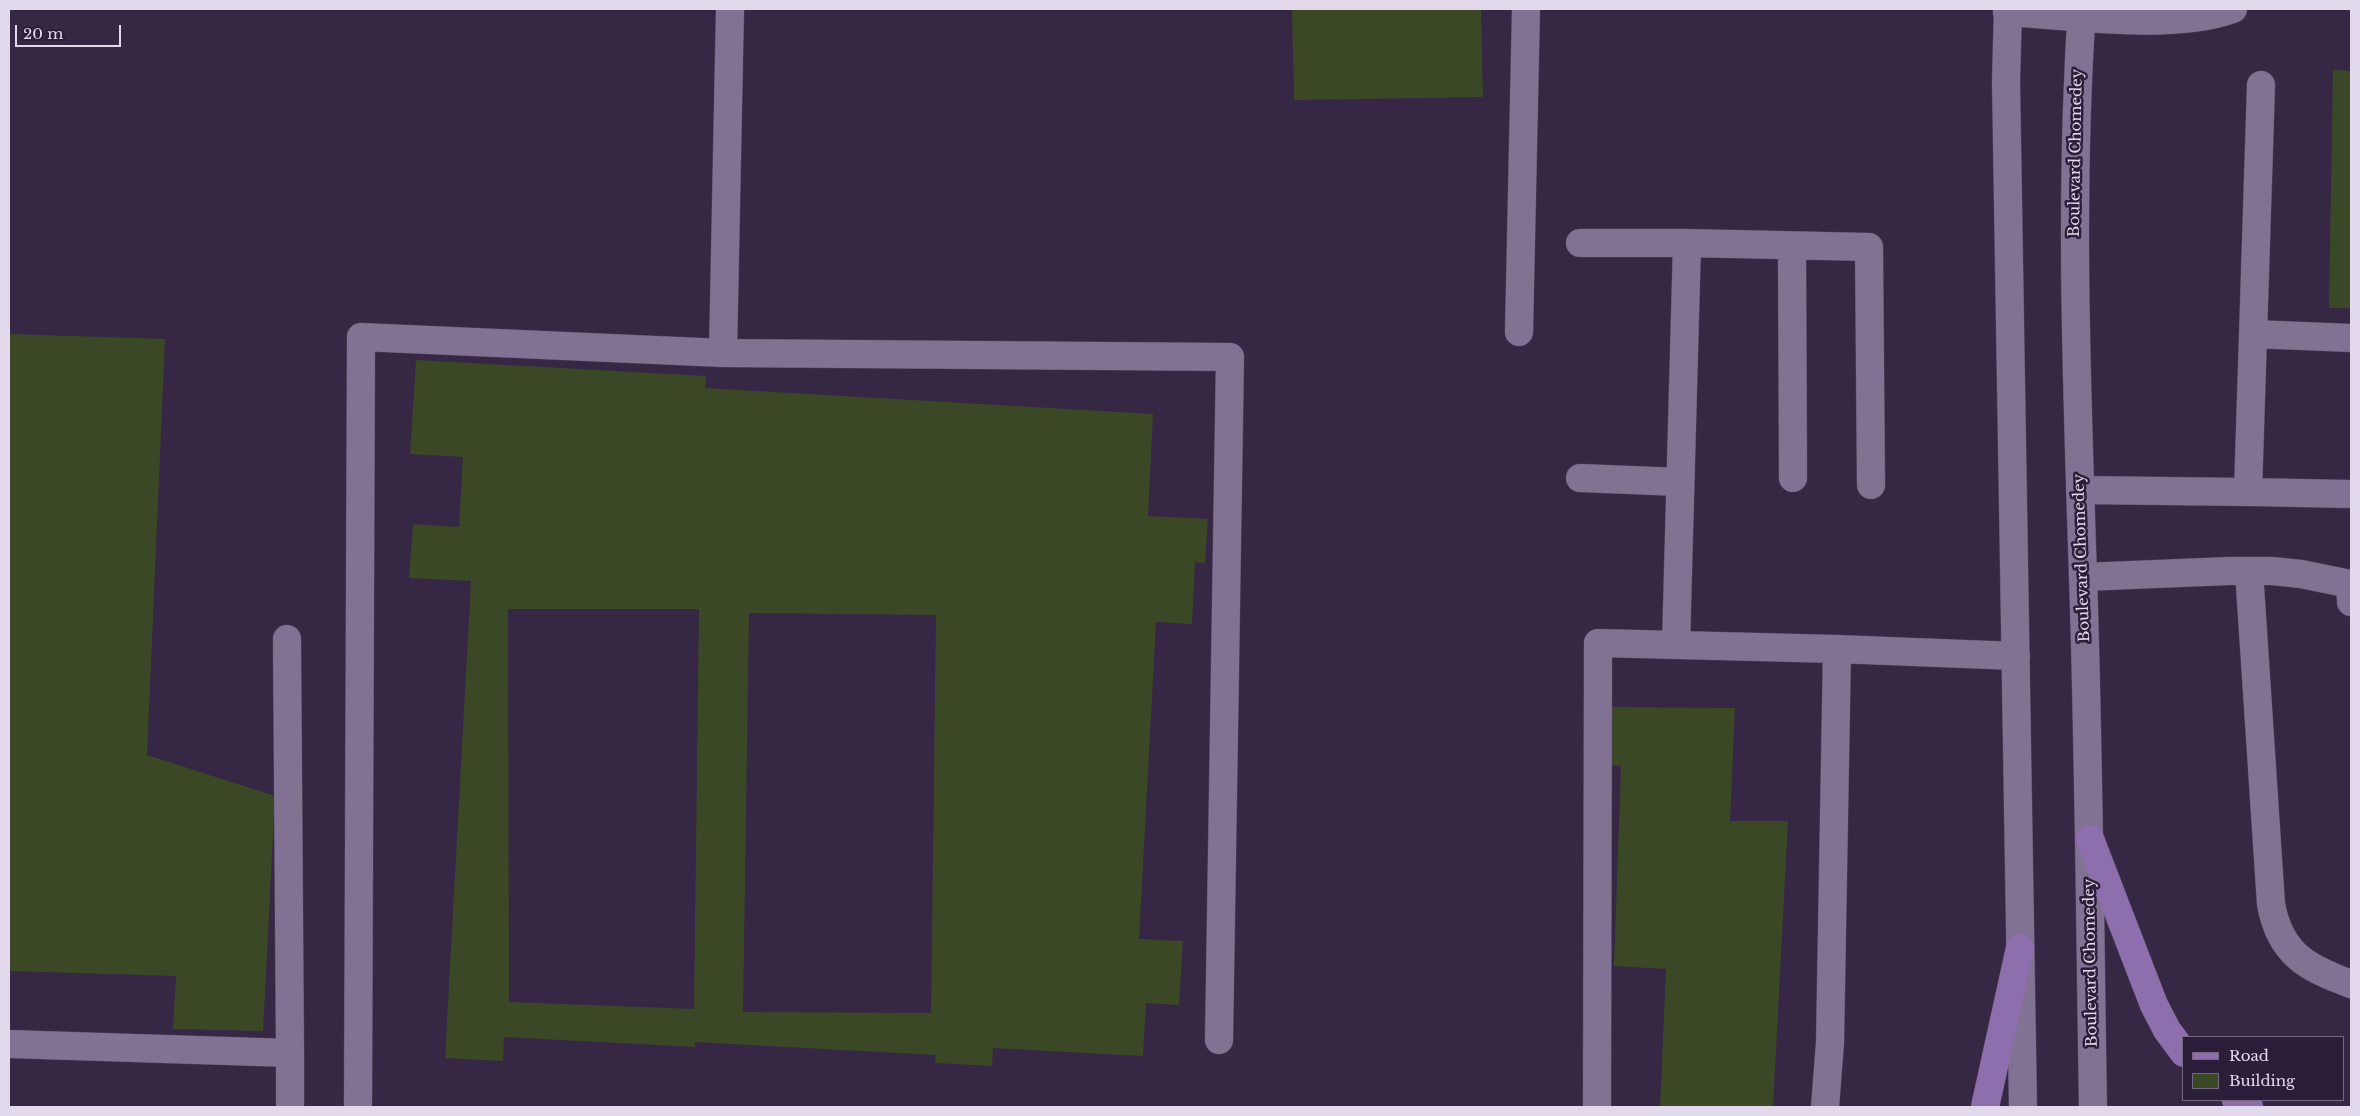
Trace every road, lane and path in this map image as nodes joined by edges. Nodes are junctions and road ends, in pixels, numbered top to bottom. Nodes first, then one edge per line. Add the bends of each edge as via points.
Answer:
1 (730, 9) edge
2 (1526, 9) edge
3 (2233, 9) edge
4 (2007, 10) edge
5 (2081, 13) edge
6 (2261, 85) dead end
7 (1580, 243) dead end
8 (1687, 244) junction
9 (1792, 246) junction
10 (1519, 332) dead end
11 (2253, 334) junction
12 (2351, 338) edge
13 (723, 353) junction
14 (1580, 478) dead end
15 (1792, 478) dead end
16 (1680, 482) junction
17 (1871, 485) dead end
18 (2080, 490) junction
19 (2248, 492) junction
20 (2351, 494) edge
21 (2249, 571) junction
22 (2083, 577) junction
23 (2351, 590) edge
24 (288, 639) dead end
25 (1676, 645) junction
26 (1837, 649) junction
27 (2016, 656) junction
28 (2090, 838) junction
29 (2020, 948) junction
30 (2351, 984) edge
31 (1219, 1040) dead end
32 (9, 1044) edge
33 (2182, 1050) edge
34 (290, 1053) junction
35 (2238, 1101) edge
36 (290, 1107) edge
37 (358, 1107) edge
38 (1597, 1107) edge
39 (1825, 1107) edge
40 (1984, 1107) edge
41 (2023, 1107) edge
42 (2093, 1107) edge
43 (2249, 1107) edge

1 - 13 street
2 - 10 street
3 - 5 street via 2188,19 2142,20
4 - 5 street
4 - 27 street
5 - 18 street, Boulevard Chomedey via 2074,228
6 - 11 street
7 - 8 street
8 - 9 street
8 - 16 street
9 - 15 street
9 - 17 street via 1869,247
11 - 12 street
11 - 19 street
13 - 31 street via 1230,356
13 - 37 street via 361,337
14 - 16 street
16 - 25 street
18 - 19 street
18 - 22 street, Boulevard Chomedey
19 - 20 street
21 - 22 street
21 - 23 street via 2301,574
21 - 30 street via 2274,920 2278,934 2296,956
22 - 28 street, Boulevard Chomedey
24 - 34 street
25 - 26 street
25 - 38 street via 1598,644
26 - 27 street
26 - 39 street via 1830,1043
27 - 29 street
28 - 33 main road via 2154,1005
28 - 42 street, Boulevard Chomedey
29 - 40 main road
29 - 41 street
32 - 34 street
34 - 36 street
35 - 43 main road

